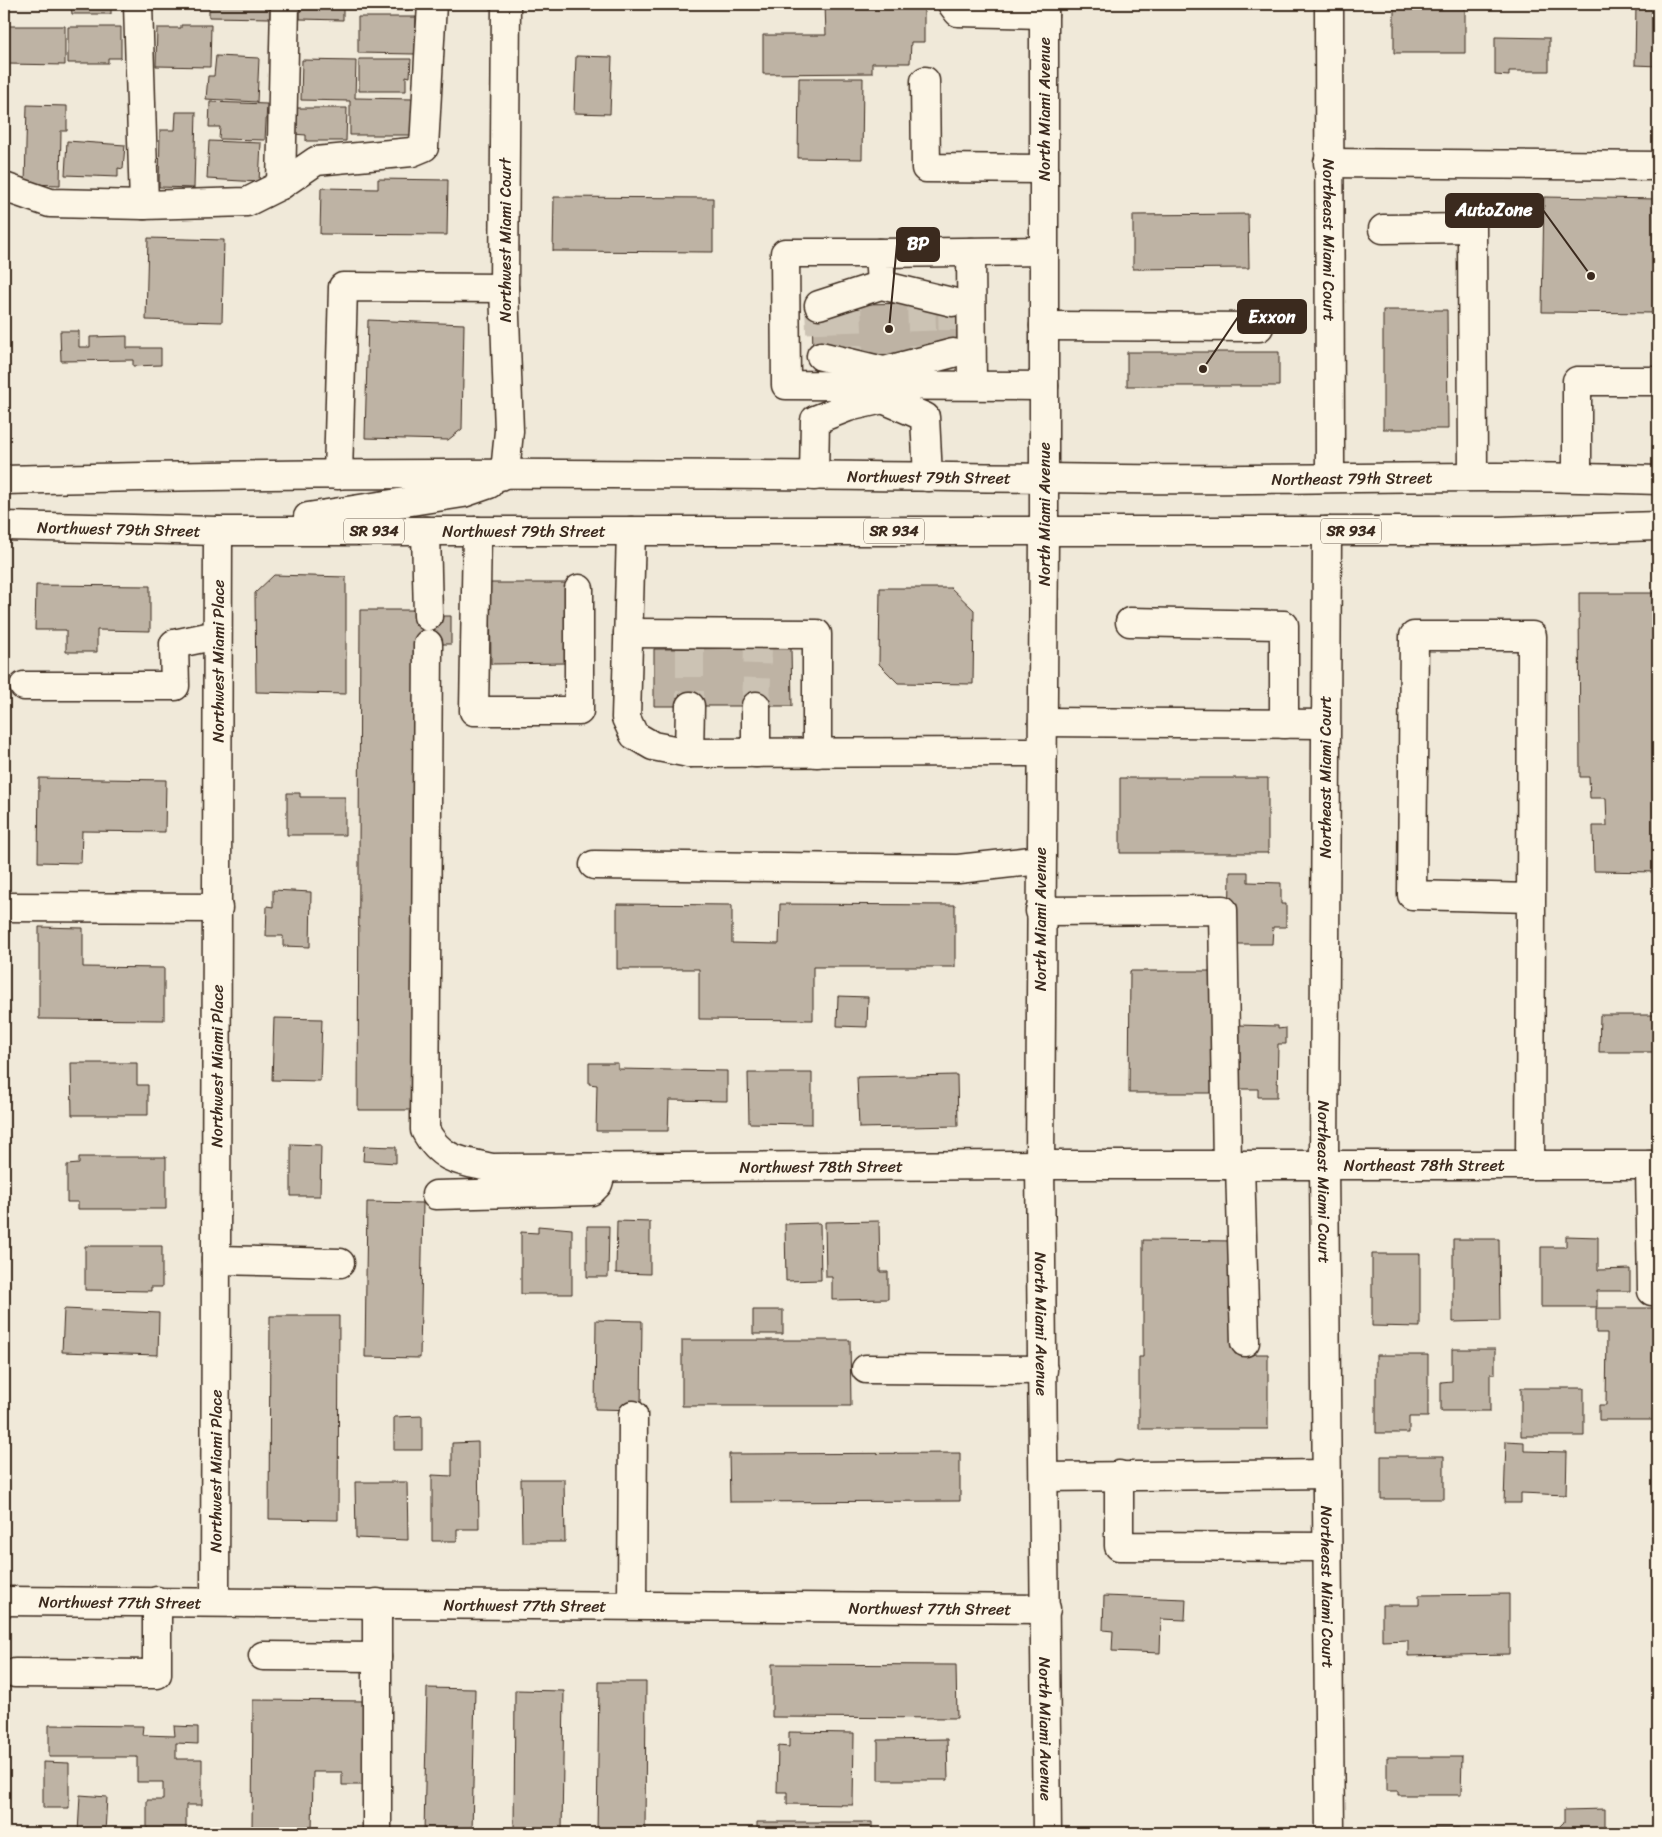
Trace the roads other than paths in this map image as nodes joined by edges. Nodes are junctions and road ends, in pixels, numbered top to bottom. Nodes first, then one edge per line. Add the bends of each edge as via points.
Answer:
1 (138, 4) edge
2 (285, 4) edge
3 (432, 4) edge
4 (506, 4) edge
5 (952, 4) edge
6 (1329, 4) edge
7 (1044, 9) edge
8 (925, 81) dead end
9 (1328, 163) junction
10 (1658, 166) edge
11 (1044, 169) junction
12 (281, 185) junction
13 (4, 187) edge
14 (144, 205) junction
15 (1383, 228) dead end
16 (1044, 251) junction
17 (879, 252) junction
18 (971, 252) junction
19 (881, 285) junction
20 (504, 288) junction
21 (952, 302) dead end
22 (921, 303) dead end
23 (847, 304) dead end
24 (819, 305) dead end
25 (1044, 326) junction
26 (1260, 327) dead end
27 (953, 353) dead end
28 (922, 354) dead end
29 (849, 355) dead end
30 (821, 356) dead end
31 (1658, 381) edge
32 (884, 385) junction
33 (972, 386) junction
34 (1044, 386) junction
35 (338, 475) junction
36 (500, 476) junction
37 (814, 476) junction
38 (1330, 476) junction
39 (1473, 476) junction
40 (1576, 476) junction
41 (928, 477) junction
42 (1044, 477) junction
43 (4, 480) edge
44 (1658, 480) edge
45 (4, 526) edge
46 (1658, 526) edge
47 (218, 531) junction
48 (426, 531) junction
49 (477, 531) junction
50 (631, 531) junction
51 (1044, 531) junction
52 (1327, 531) junction
53 (579, 589) dead end
54 (428, 616) dead end
55 (1130, 622) dead end
56 (628, 633) junction
57 (217, 635) junction
58 (428, 644) dead end
59 (24, 686) dead end
60 (690, 706) tunnel mouth
61 (756, 706) tunnel mouth
62 (1044, 722) junction
63 (1284, 724) junction
64 (1325, 724) junction
65 (1043, 752) junction
66 (689, 753) junction
67 (756, 753) junction
68 (817, 753) junction
69 (1040, 860) junction
70 (594, 865) dead end
71 (1530, 898) junction
72 (4, 907) edge
73 (218, 908) junction
74 (1040, 911) junction
75 (1040, 1165) junction
76 (1233, 1165) junction
77 (1324, 1165) junction
78 (1530, 1165) junction
79 (1654, 1165) edge
80 (603, 1167) junction
81 (436, 1195) dead end
82 (216, 1260) junction
83 (340, 1263) dead end
84 (1652, 1291) dead end
85 (1245, 1342) dead end
86 (866, 1369) dead end
87 (1043, 1370) junction
88 (633, 1415) dead end
89 (1327, 1474) junction
90 (1119, 1475) junction
91 (1044, 1477) junction
92 (1327, 1546) junction
93 (4, 1601) edge
94 (157, 1601) junction
95 (215, 1602) junction
96 (377, 1603) junction
97 (632, 1605) junction
98 (1046, 1609) junction
99 (263, 1656) dead end
100 (377, 1656) junction
101 (15, 1673) dead end
102 (377, 1833) edge
103 (1047, 1833) edge
104 (1330, 1833) edge

1 - 14 main road
2 - 12 main road
3 - 12 main road via 424,147 412,152 316,161
4 - 20 main road, Northwest Miami Court
5 - 7 main road via 958,12
6 - 9 main road, Northeast Miami Court
7 - 11 main road, North Miami Avenue
8 - 11 main road via 926,168
9 - 10 main road
9 - 38 main road, Northeast Miami Court
11 - 16 main road, North Miami Avenue
12 - 14 main road via 247,202
13 - 14 main road via 50,203
15 - 39 main road via 1472,228
16 - 18 main road
16 - 25 main road, North Miami Avenue
17 - 18 main road
17 - 19 main road
17 - 32 main road via 785,253 786,385
18 - 33 main road
19 - 21 main road
19 - 22 main road
19 - 23 main road
19 - 24 main road
20 - 35 main road via 343,287
20 - 36 main road, Northwest Miami Court via 509,431 506,462
25 - 26 main road
25 - 34 main road, North Miami Avenue
27 - 32 main road
28 - 32 main road
29 - 32 main road
30 - 32 main road
31 - 40 main road via 1577,381
32 - 33 main road
32 - 37 main road via 848,407 814,420
32 - 41 main road via 925,417
33 - 34 main road
34 - 42 main road, North Miami Avenue
35 - 36 main road, Northwest 79th Street
35 - 43 main road, Northwest 79th Street
36 - 37 main road, Northwest 79th Street
36 - 47 main road via 463,493
37 - 41 main road, Northwest 79th Street
38 - 39 main road, Northeast 79th Street
38 - 42 main road, Northeast 79th Street
39 - 40 main road, Northeast 79th Street
40 - 44 main road, Northeast 79th Street
41 - 42 main road, Northwest 79th Street
42 - 51 main road, North Miami Avenue
45 - 47 main road, Northwest 79th Street / SR 934
46 - 52 main road, SR 934
47 - 48 main road, Northwest 79th Street / SR 934
47 - 57 main road, Northwest Miami Place
48 - 49 main road, Northwest 79th Street / SR 934
48 - 54 main road
49 - 50 main road, Northwest 79th Street / SR 934
49 - 53 main road via 474,711 579,711
50 - 51 main road, Northwest 79th Street / SR 934
50 - 56 main road
51 - 52 main road, SR 934
51 - 62 main road, North Miami Avenue
52 - 64 main road, Northeast Miami Court
55 - 63 main road via 1284,624
56 - 66 main road via 626,718 634,735 654,746
56 - 68 main road via 689,641 758,641 817,634
57 - 59 main road via 174,644 175,686
57 - 73 main road, Northwest Miami Place
58 - 80 main road, Northwest 78th Street via 425,1130 433,1145 450,1159 493,1168
60 - 66 main road
61 - 67 main road
62 - 63 main road
62 - 65 main road, North Miami Avenue
63 - 64 main road
64 - 77 main road, Northeast Miami Court
65 - 68 main road
65 - 69 main road, North Miami Avenue
66 - 67 main road
67 - 68 main road
69 - 70 main road via 958,869
69 - 74 main road, North Miami Avenue
71 - 71 main road via 1532,636 1414,636 1412,895
71 - 78 main road
72 - 73 main road
73 - 82 main road, Northwest Miami Place
74 - 75 main road, North Miami Avenue
74 - 76 main road via 1223,910
75 - 76 main road, Northeast 78th Street
75 - 80 main road, Northwest 78th Street
75 - 87 main road, North Miami Avenue
76 - 77 main road, Northeast 78th Street
76 - 85 main road
77 - 78 main road, Northeast 78th Street
77 - 89 main road, Northeast Miami Court
78 - 79 main road, Northeast 78th Street
79 - 84 main road
80 - 81 main road via 598,1184 591,1190
82 - 83 main road
82 - 95 main road, Northwest Miami Place
86 - 87 main road
87 - 91 main road, North Miami Avenue
88 - 97 main road
89 - 90 main road
89 - 92 main road, Northeast Miami Court
90 - 91 main road
90 - 92 main road via 1119,1546
91 - 98 main road, North Miami Avenue
92 - 104 main road, Northeast Miami Court
93 - 94 main road, Northwest 77th Street
94 - 95 main road, Northwest 77th Street
94 - 101 main road via 157,1674
95 - 96 main road, Northwest 77th Street
96 - 97 main road, Northwest 77th Street
96 - 100 main road
97 - 98 main road, Northwest 77th Street
98 - 103 main road, North Miami Avenue
99 - 100 main road
100 - 102 main road

